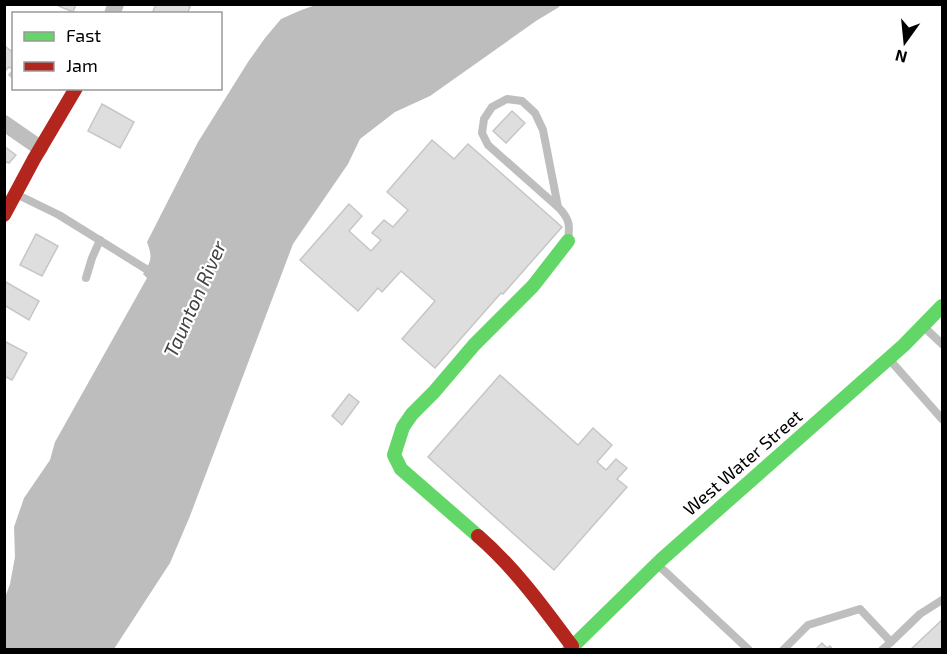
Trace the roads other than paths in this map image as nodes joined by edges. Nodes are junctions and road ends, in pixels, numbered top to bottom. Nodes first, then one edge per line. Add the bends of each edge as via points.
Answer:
1 (75, 90) edge
2 (4, 123) edge
3 (40, 148) junction
4 (15, 193) junction
5 (558, 207) junction
6 (4, 215) edge
7 (100, 240) junction
8 (568, 241) joint
9 (146, 269) dead end
10 (86, 278) dead end
11 (942, 306) edge
12 (924, 326) junction
13 (942, 345) edge
14 (889, 358) junction
15 (942, 419) edge
16 (657, 564) junction
17 (942, 600) edge
18 (891, 642) junction
19 (571, 648) edge
20 (749, 650) edge
21 (783, 650) edge
22 (882, 650) edge

1 - 3 street
2 - 3 street
3 - 4 street
4 - 6 street
4 - 7 lane
5 - 5 lane via 488,145 482,133 484,119 492,107 507,99 522,101 535,113 543,130
5 - 8 lane via 566,214 570,226
7 - 9 lane
7 - 10 lane
8 - 19 street via 533,286 412,414 399,436 394,455 401,469 511,568
11 - 12 street, West Water Street
12 - 13 lane
12 - 14 street, West Water Street
14 - 15 lane
14 - 16 street, West Water Street
16 - 19 street, West Water Street
16 - 20 lane
17 - 18 lane via 920,614
18 - 21 lane via 860,609 808,625
18 - 22 lane

